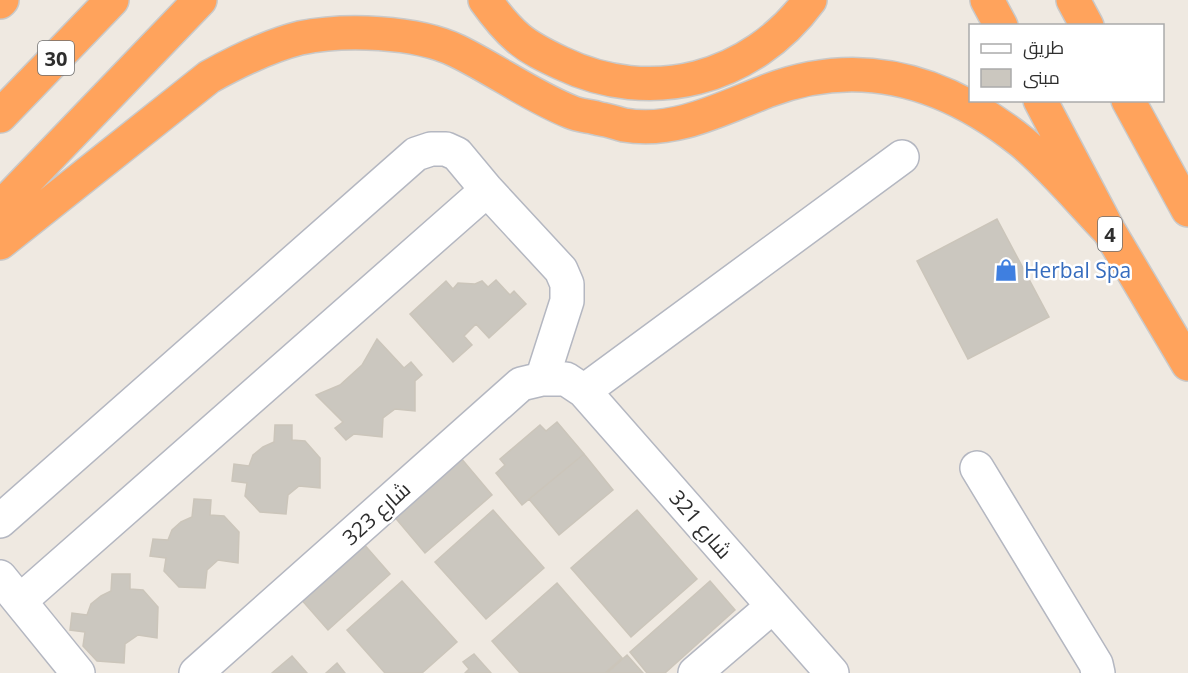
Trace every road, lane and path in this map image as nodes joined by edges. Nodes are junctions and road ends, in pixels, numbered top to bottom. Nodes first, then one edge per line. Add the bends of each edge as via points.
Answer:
1 (112, 0) edge
2 (200, 0) edge
3 (485, 0) edge
4 (810, 0) edge
5 (987, 0) edge
6 (1073, 0) edge
7 (1000, 24) edge
8 (1086, 24) edge
9 (1041, 102) edge
10 (1129, 102) edge
11 (0, 116) edge
12 (902, 157) dead end
13 (487, 189) junction
14 (0, 208) edge
15 (1188, 210) edge
16 (1108, 231) junction
17 (0, 243) edge
18 (1188, 364) edge
19 (564, 383) junction
20 (977, 468) dead end
21 (0, 521) edge
22 (10, 589) edge
23 (772, 606) junction
24 (68, 669) edge
25 (196, 673) edge
26 (695, 673) edge
27 (832, 673) edge
28 (1098, 673) edge

1 - 11 highway, 30
2 - 14 highway
3 - 4 highway via 519,39 549,58 608,80 650,84 695,78 734,64 768,44
5 - 7 highway
6 - 8 highway
9 - 16 highway, 4
10 - 15 highway
12 - 19 street, شارع 323
13 - 19 street via 561,270 567,284
13 - 21 street via 457,154 446,149 416,153
13 - 22 street
16 - 17 highway via 1023,143 963,102 924,87 873,75 826,77 770,90 703,117 646,128 573,113 454,49 396,35 361,33 301,38 238,61 209,77
16 - 18 highway, 4
19 - 23 street, شارع 321
19 - 25 street, شارع 323 via 521,384
20 - 28 street
22 - 24 street
23 - 26 street
23 - 27 street, شارع 321

